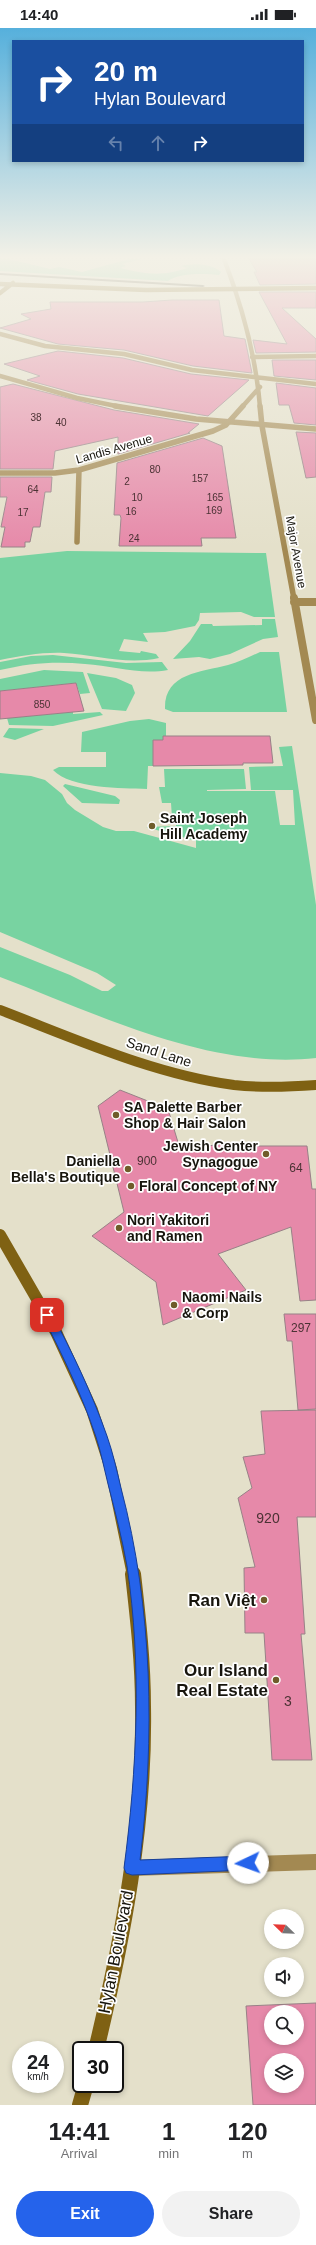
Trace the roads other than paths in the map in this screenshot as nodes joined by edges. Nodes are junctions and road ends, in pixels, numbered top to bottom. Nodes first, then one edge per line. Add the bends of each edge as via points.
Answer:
1 (132, 356) edge
2 (316, 356) edge
3 (252, 358) joint
4 (0, 376) edge
5 (258, 379) junction
6 (316, 384) edge
7 (260, 387) junction
8 (229, 423) junction
9 (262, 426) junction
10 (316, 429) edge
11 (79, 470) junction
12 (0, 474) edge
13 (77, 542) dead end
14 (294, 602) junction
15 (316, 602) edge
16 (316, 720) edge
17 (3, 1013) edge
18 (316, 1086) edge
19 (0, 1235) edge
20 (316, 1862) edge
21 (132, 1868) junction
22 (98, 2041) edge
23 (83, 2093) edge
24 (80, 2105) edge

1 - 5 street via 192,370
2 - 3 street
3 - 5 street, Major Avenue
4 - 8 street via 82,399
5 - 6 street
5 - 7 street, Major Avenue
7 - 8 street
7 - 9 street, Major Avenue
8 - 9 street
8 - 11 street, Landis Avenue via 213,431
9 - 10 street
9 - 14 street, Major Avenue
11 - 12 street, Landis Avenue
11 - 13 street
14 - 15 street
14 - 16 street, Major Avenue
17 - 18 main road, Sand Lane via 190,1077 251,1086
19 - 21 main road, Hylan Boulevard via 67,1353 102,1437 126,1532 138,1605 142,1684 141,1770
20 - 21 street
21 - 22 main road, Hylan Boulevard via 111,1989
23 - 24 main road

